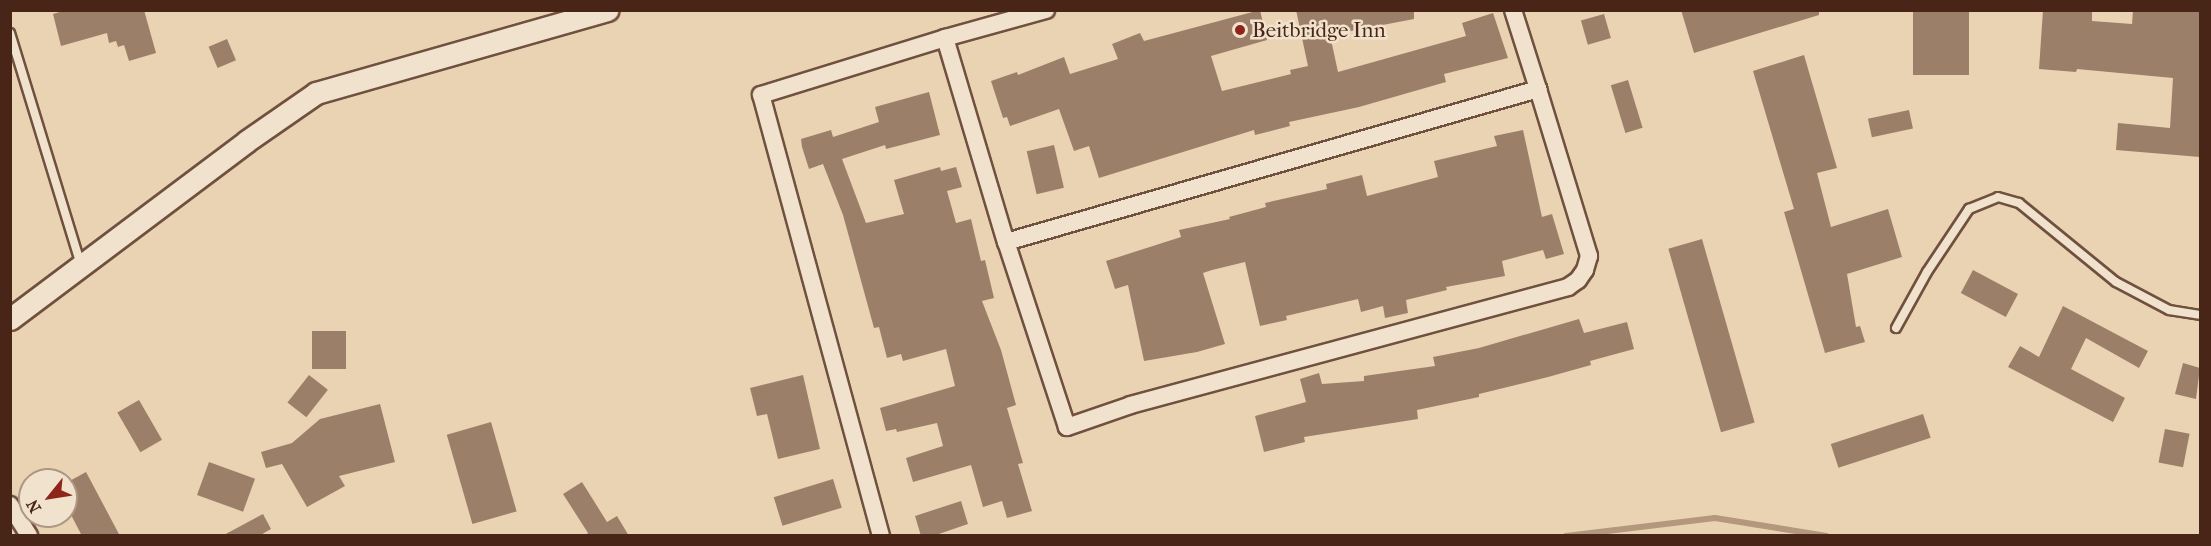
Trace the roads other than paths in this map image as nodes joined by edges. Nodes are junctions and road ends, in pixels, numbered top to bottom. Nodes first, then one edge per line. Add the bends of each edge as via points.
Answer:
1 (607, 10) edge
2 (1046, 10) edge
3 (1513, 10) edge
4 (10, 33) edge
5 (945, 38) junction
6 (1538, 89) junction
7 (1006, 242) junction
8 (81, 266) junction
9 (2200, 315) edge
10 (10, 319) edge
11 (1896, 328) dead end
12 (10, 505) edge
13 (26, 535) edge
14 (881, 536) edge

1 - 8 street via 316,93
2 - 5 street
3 - 6 street
4 - 8 lane
5 - 7 street
5 - 14 street via 761,95
6 - 7 street
6 - 7 street via 1589,256 1585,270 1568,287 1131,405 1067,427
8 - 10 street
9 - 11 lane via 2169,310 2116,282 2019,203 1998,197 1969,209
12 - 13 street

